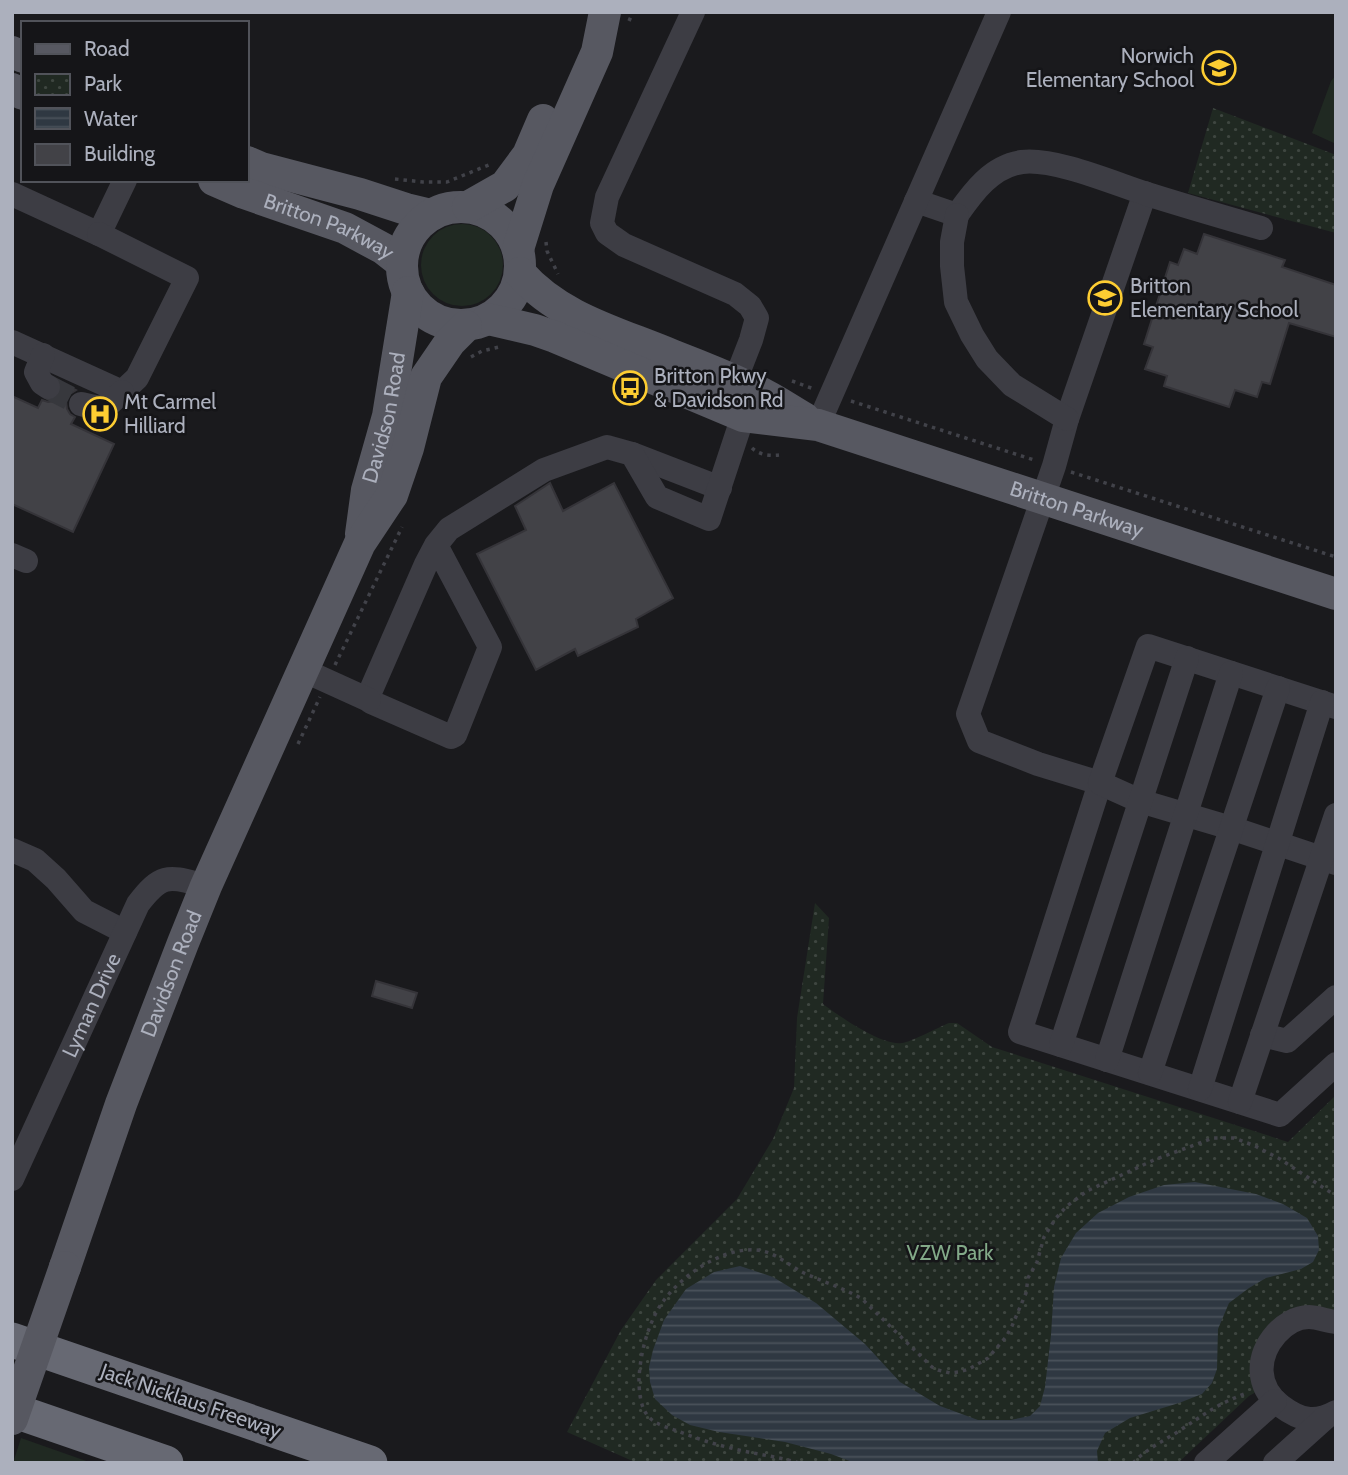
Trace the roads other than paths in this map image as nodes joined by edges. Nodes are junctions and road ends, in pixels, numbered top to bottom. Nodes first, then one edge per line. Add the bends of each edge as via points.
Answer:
1 (604, 12) edge
2 (694, 12) edge
3 (999, 12) edge
4 (248, 162) edge
5 (124, 182) edge
6 (219, 182) edge
7 (1145, 193) junction
8 (12, 194) edge
9 (916, 201) junction
10 (468, 207) junction
11 (431, 215) junction
12 (957, 215) junction
13 (1261, 228) dead end
14 (99, 234) junction
15 (519, 261) junction
16 (405, 277) junction
17 (477, 322) junction
18 (12, 342) edge
19 (43, 355) junction
20 (735, 381) junction
21 (48, 387) dead end
22 (122, 392) junction
23 (81, 404) tunnel mouth
24 (743, 416) junction
25 (1067, 419) junction
26 (818, 425) junction
27 (632, 454) junction
28 (720, 488) junction
29 (1042, 499) junction
30 (360, 543) junction
31 (436, 545) junction
32 (1336, 594) edge
33 (1187, 659) junction
34 (303, 670) junction
35 (1231, 673) junction
36 (1278, 688) junction
37 (369, 700) junction
38 (1329, 705) edge
39 (1100, 783) junction
40 (1140, 801) junction
41 (1336, 815) edge
42 (1186, 816) junction
43 (1231, 828) junction
44 (1276, 844) junction
45 (12, 850) edge
46 (1328, 860) edge
47 (206, 886) junction
48 (125, 932) junction
49 (1336, 997) edge
50 (1262, 1035) junction
51 (1060, 1045) junction
52 (1107, 1060) junction
53 (1336, 1064) edge
54 (1150, 1073) junction
55 (1200, 1089) junction
56 (1240, 1102) junction
57 (12, 1179) edge
58 (1336, 1322) edge
59 (12, 1340) edge
60 (1270, 1394) junction
61 (12, 1410) edge
62 (1331, 1415) edge
63 (12, 1419) edge
64 (166, 1463) edge
65 (370, 1463) edge
66 (1206, 1463) edge
67 (1275, 1463) edge

1 - 10 main road via 575,47 517,172 505,186
1 - 15 main road via 597,52 538,185
2 - 20 street via 607,197 602,223 607,233 624,245 735,294 750,306 757,318
3 - 9 street
4 - 11 main road, Britton Parkway
5 - 14 street
6 - 16 main road, Britton Parkway via 345,228 384,249
7 - 12 street via 1040,161 1020,162 998,169
7 - 13 street
7 - 25 street
8 - 14 street
9 - 12 street
9 - 26 street
10 - 11 main road
10 - 15 main road via 500,220 511,234
11 - 16 main road via 416,227 406,244
12 - 25 street via 953,278 957,302 972,335 1012,385
14 - 22 street via 187,278 137,378
15 - 17 main road via 515,292 504,308
15 - 20 main road, Britton Parkway via 532,287 581,320
16 - 17 main road via 421,309 438,321 452,325
16 - 30 main road, Davidson Road via 387,416 367,490
17 - 24 main road, Britton Parkway via 555,337
17 - 30 main road, Davidson Road via 450,342 426,377 392,495
18 - 19 street
19 - 21 street via 36,372
19 - 22 street
20 - 26 main road, Britton Parkway
22 - 23 street via 100,409
24 - 26 main road, Britton Parkway
24 - 28 street
25 - 29 street
26 - 29 main road, Britton Parkway
27 - 28 street
27 - 28 street via 657,497 707,520
27 - 31 street via 607,447 544,470 449,530
29 - 32 main road, Britton Parkway
29 - 39 street via 968,714 979,741
30 - 34 main road, Davidson Road
31 - 37 street
31 - 37 street via 490,647 455,735
33 - 35 street
33 - 39 street via 1148,646
33 - 40 street
34 - 37 street
34 - 47 main road, Davidson Road
35 - 36 street
35 - 42 street
36 - 38 street
36 - 43 street
38 - 44 street
39 - 40 street
39 - 51 street via 1020,1032
40 - 42 street
40 - 51 street
41 - 46 street
42 - 43 street
42 - 52 street
43 - 44 street
43 - 54 street
44 - 46 street
44 - 55 street
45 - 48 street via 35,860 84,911
46 - 50 street
47 - 48 street, Lyman Drive via 178,879 160,881 138,904
47 - 63 main road, Davidson Road, bridge via 121,1104
48 - 57 street, Lyman Drive
49 - 50 street via 1287,1041
50 - 56 street
51 - 52 street
52 - 54 street
53 - 56 street via 1280,1115
54 - 55 street
55 - 56 street
58 - 60 street via 1308,1317 1282,1327 1262,1357
59 - 65 highway, Jack Nicklaus Freeway
60 - 62 street via 1293,1415 1306,1419
60 - 66 street
61 - 64 highway
62 - 67 street

